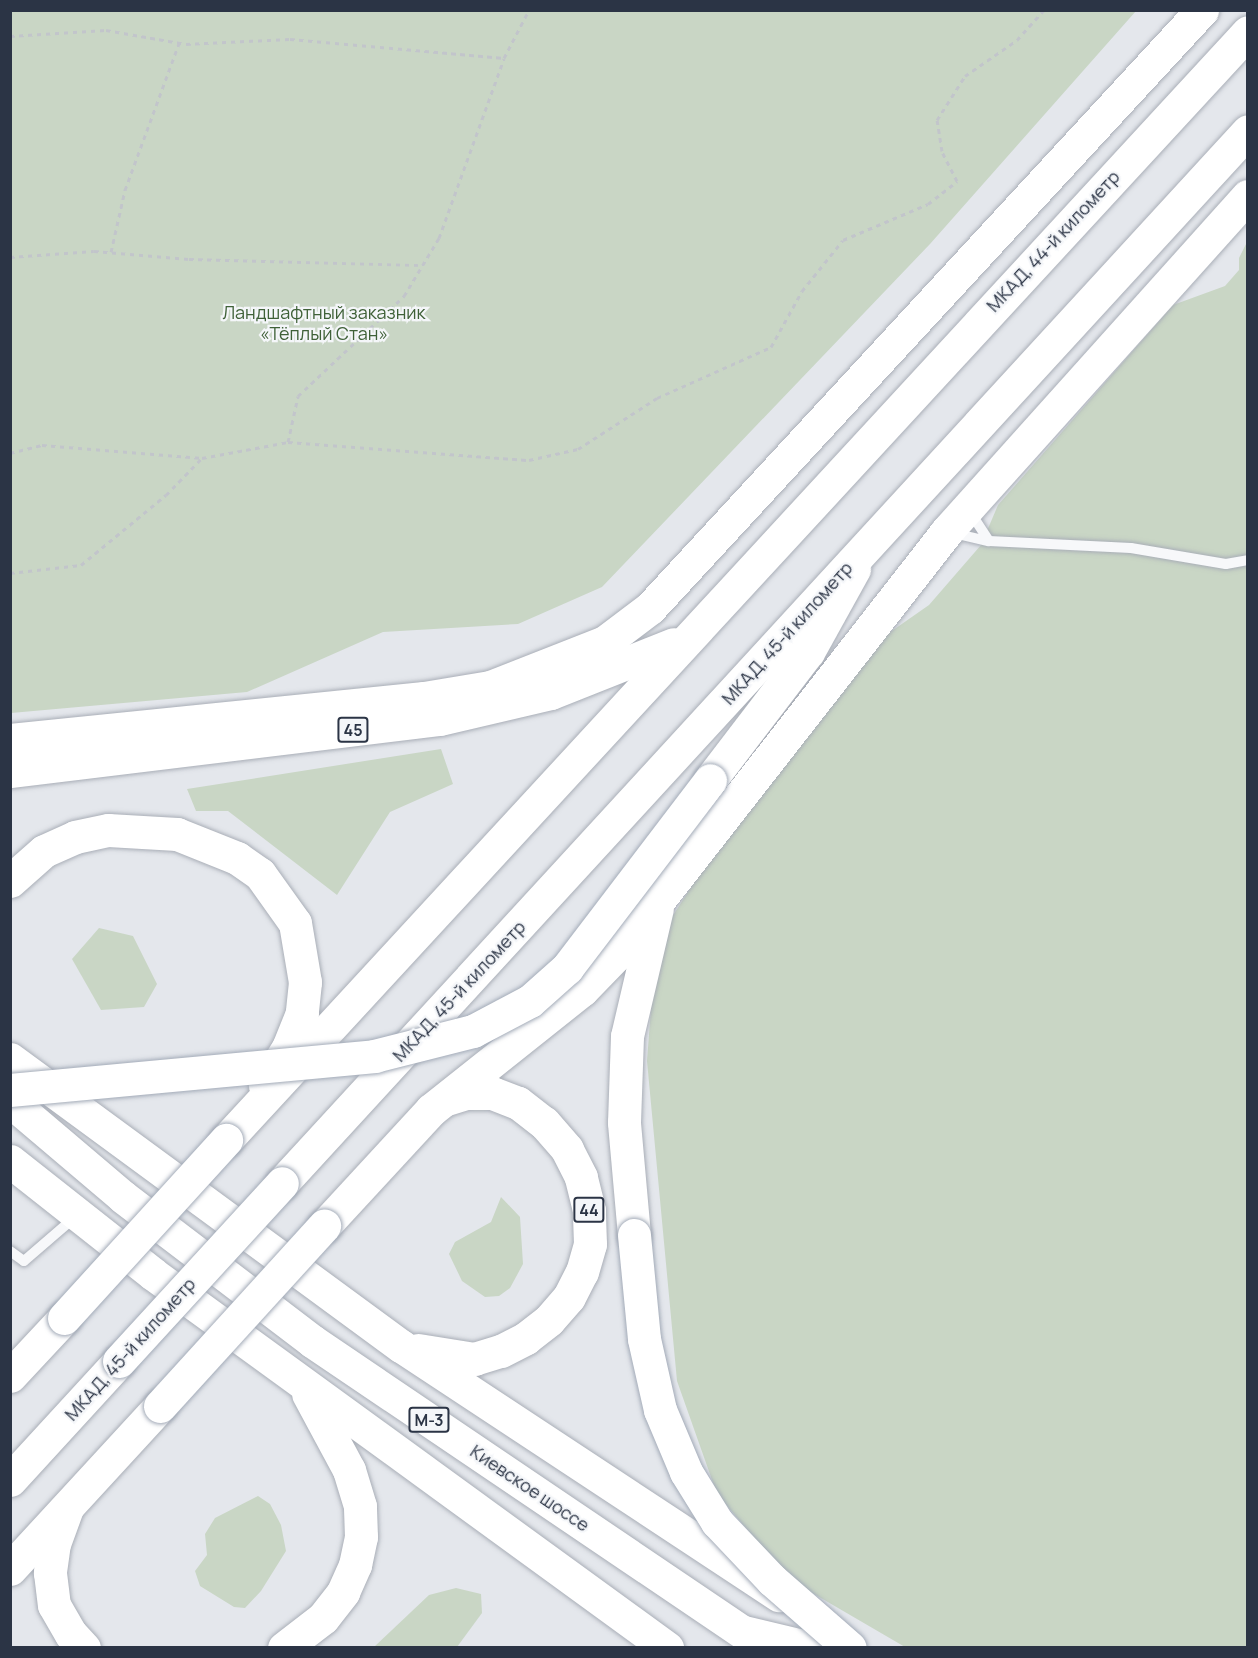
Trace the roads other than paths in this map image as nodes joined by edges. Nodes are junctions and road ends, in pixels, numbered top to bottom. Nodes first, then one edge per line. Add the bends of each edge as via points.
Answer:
1 (1202, 10) edge
2 (1248, 32) edge
3 (1248, 131) edge
4 (1248, 196) edge
5 (957, 519) junction
6 (989, 541) junction
7 (869, 543) junction
8 (1248, 560) edge
9 (684, 639) junction
10 (10, 740) edge
11 (10, 771) edge
12 (10, 881) edge
13 (660, 894) junction
14 (10, 1059) edge
15 (10, 1090) edge
16 (446, 1099) junction
17 (10, 1101) edge
18 (228, 1138) junction
19 (10, 1161) edge
20 (10, 1180) edge
21 (73, 1211) junction
22 (10, 1251) edge
23 (61, 1320) junction
24 (401, 1346) junction
25 (10, 1363) edge
26 (10, 1376) edge
27 (299, 1380) junction
28 (10, 1480) edge
29 (67, 1508) junction
30 (10, 1569) edge
31 (754, 1640) edge
32 (84, 1647) edge
33 (284, 1647) edge
34 (667, 1647) edge
35 (811, 1647) edge
36 (850, 1647) edge
37 (868, 1647) edge

1 - 10 main road via 650,608 605,642 490,687 424,698
2 - 9 main road, МКАД, 44-й километр
3 - 7 main road, МКАД, 45-й километр
4 - 5 main road
5 - 6 lane
5 - 6 lane
5 - 13 main road
6 - 8 lane via 1131,548 1226,564
7 - 15 main road, bridge via 808,652 567,968 530,1000 473,1031 374,1056
7 - 28 main road, МКАД, 45-й километр, bridge
9 - 11 main road, 45 via 551,693 440,719
9 - 18 main road
12 - 18 main road via 44,851 75,837 108,830 144,830 177,834 237,858 260,874 278,894 295,922 302,952 302,1013 289,1046
13 - 16 main road via 616,955 582,990
13 - 36 main road, bridge via 627,1036 624,1122 644,1339 660,1410 686,1472 717,1522 772,1580
14 - 24 main road
16 - 24 main road, 44 via 466,1093 492,1093 518,1103 544,1123 567,1149 581,1177 589,1210 590,1244 570,1297 549,1320 501,1351 474,1359
16 - 29 main road, bridge via 431,1110
17 - 31 main road, Киевское шоссе / М-3 via 123,1197 312,1341
18 - 23 main road, bridge
19 - 21 main road
20 - 21 main road
21 - 22 lane via 24,1261
21 - 27 main road, М-3
23 - 25 main road
23 - 26 main road
24 - 37 main road via 735,1568
27 - 33 main road via 349,1470 360,1506 361,1537 355,1565 343,1592 323,1618
27 - 34 main road, М-3
29 - 30 main road
29 - 32 main road via 54,1544 50,1573 54,1605 70,1634
31 - 35 main road

